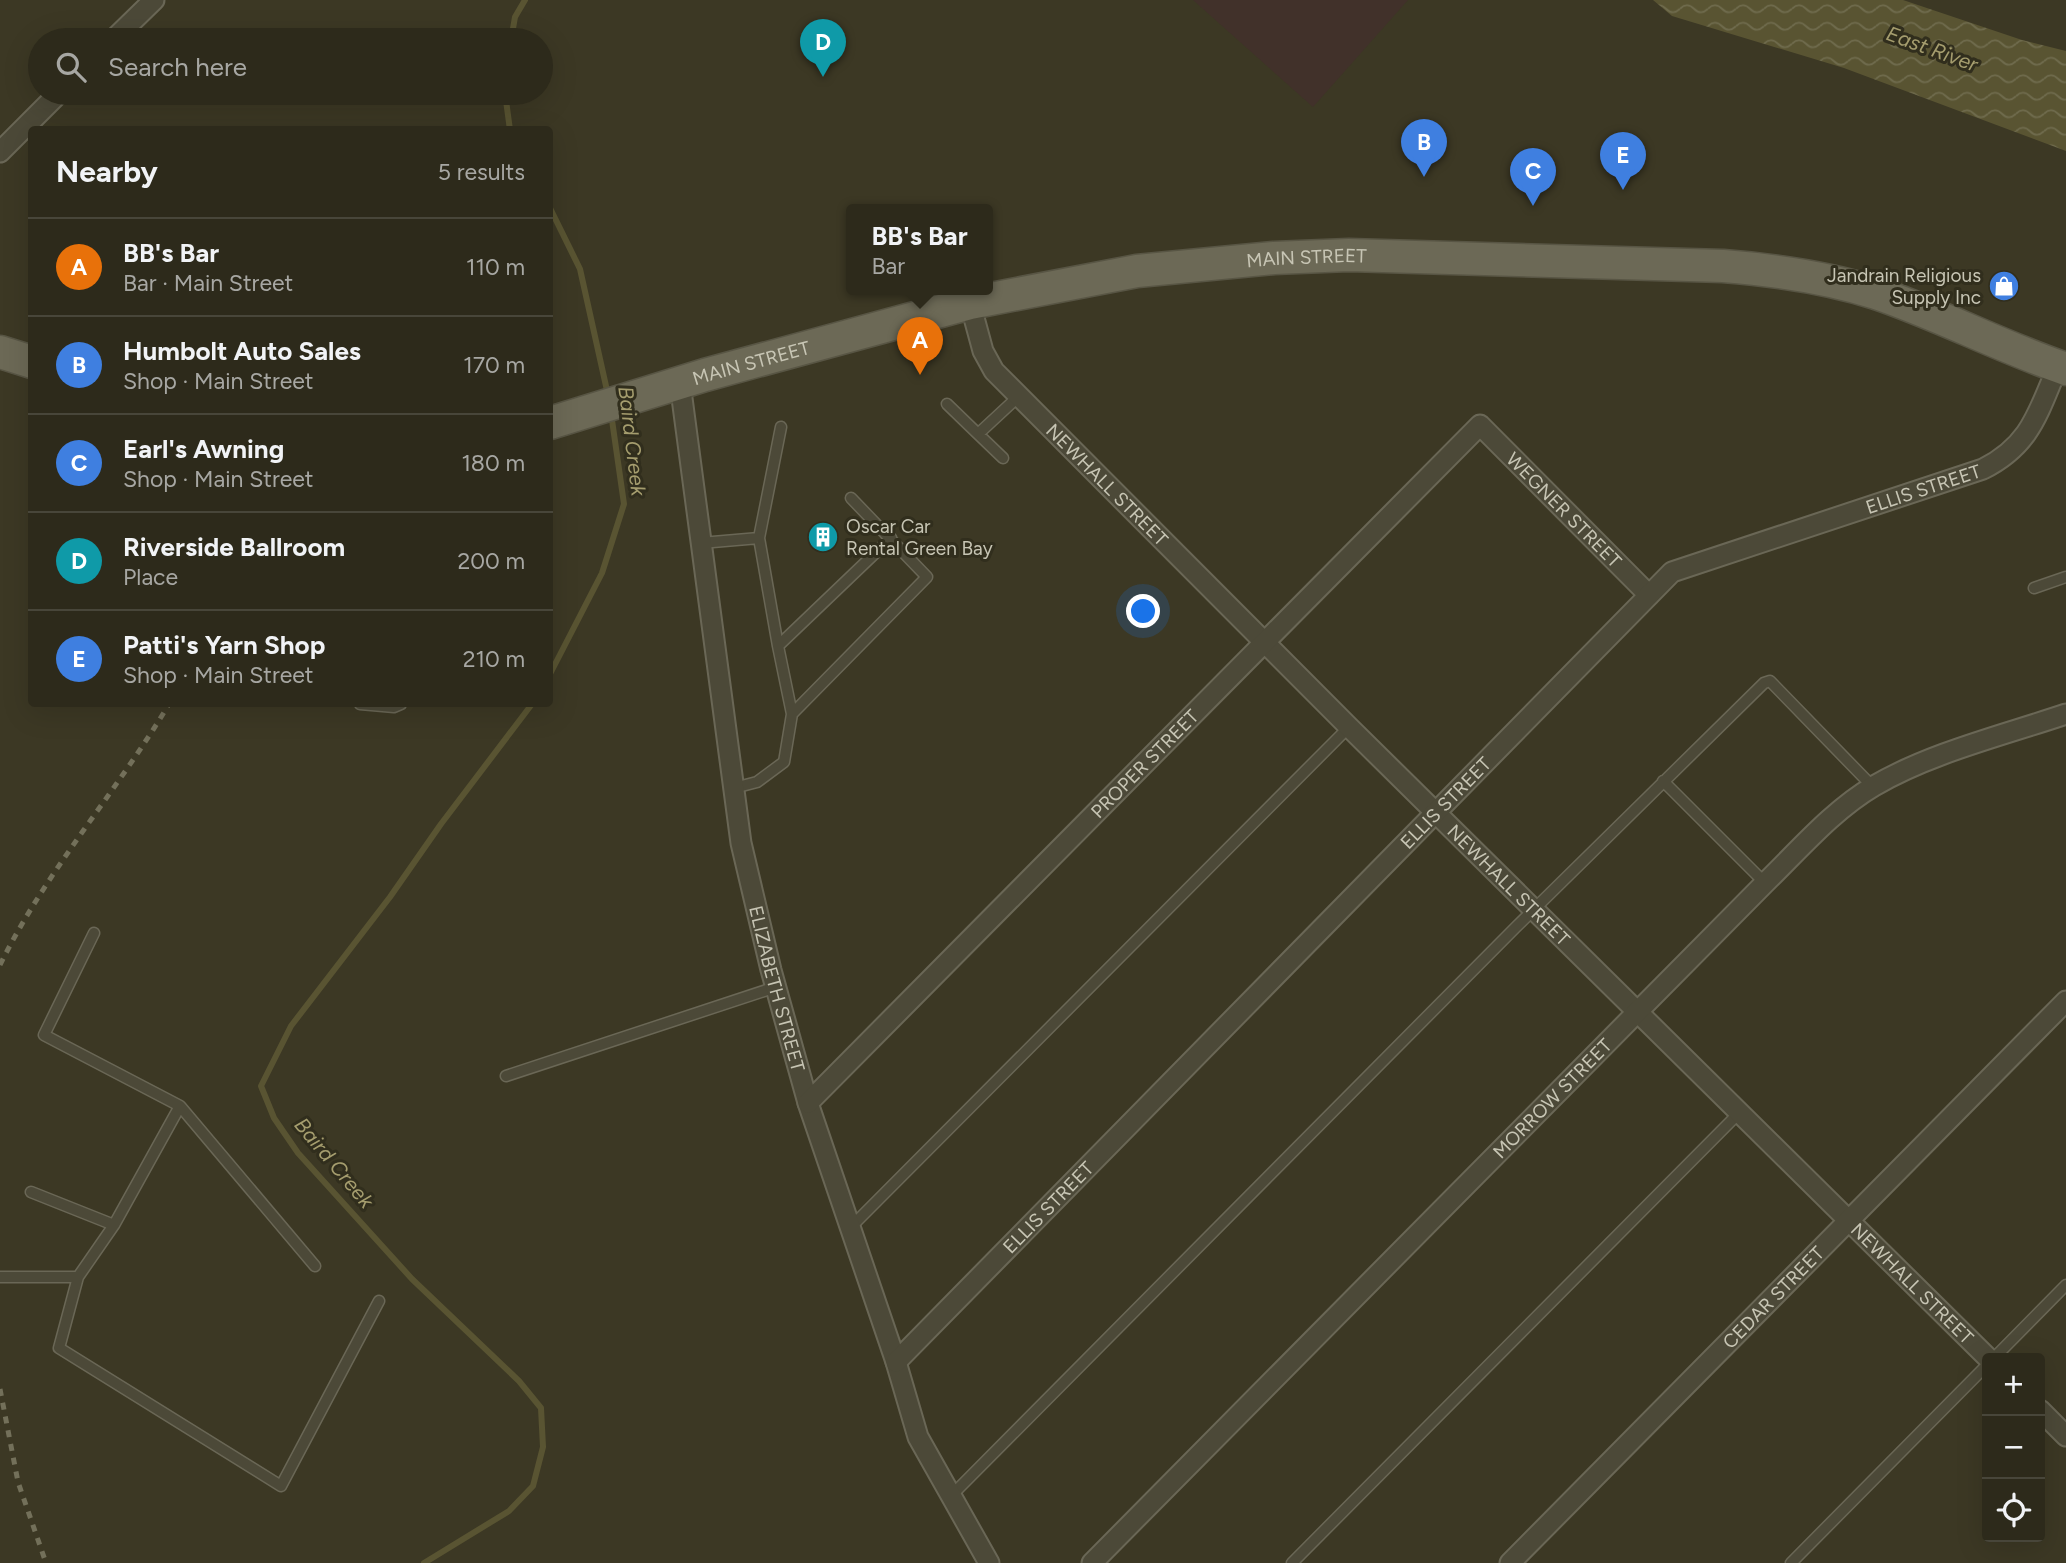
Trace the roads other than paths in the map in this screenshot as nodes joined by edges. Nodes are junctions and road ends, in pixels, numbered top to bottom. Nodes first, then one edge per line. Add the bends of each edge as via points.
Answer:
1 (154, 0) edge
2 (125, 28) edge
3 (48, 105) edge
4 (0, 152) edge
5 (970, 303) junction
6 (0, 352) edge
7 (28, 361) edge
8 (2062, 368) edge
9 (680, 383) junction
10 (1019, 396) junction
11 (947, 404) dead end
12 (553, 422) edge
13 (1480, 425) joint
14 (782, 427) dead end
15 (978, 434) junction
16 (1003, 458) dead end
17 (851, 498) dead end
18 (759, 538) junction
19 (891, 538) junction
20 (701, 543) junction
21 (2066, 577) edge
22 (2034, 588) dead end
23 (1649, 595) junction
24 (1264, 642) junction
25 (778, 646) junction
26 (792, 714) junction
27 (2066, 714) edge
28 (1349, 727) junction
29 (1663, 781) junction
30 (1873, 787) junction
31 (734, 788) junction
32 (1435, 812) junction
33 (1765, 883) junction
34 (1534, 909) junction
35 (94, 933) dead end
36 (776, 988) junction
37 (2066, 1001) edge
38 (1637, 1012) junction
39 (506, 1076) dead end
40 (808, 1103) junction
41 (180, 1106) junction
42 (1739, 1112) junction
43 (31, 1192) dead end
44 (1848, 1220) junction
45 (114, 1225) junction
46 (851, 1227) junction
47 (315, 1266) dead end
48 (0, 1277) edge
49 (79, 1277) junction
50 (2066, 1285) edge
51 (379, 1301) dead end
52 (1983, 1353) edge
53 (1999, 1353) edge
54 (896, 1362) junction
55 (1982, 1370) edge
56 (2045, 1415) edge
57 (2066, 1436) edge
58 (951, 1496) junction
59 (989, 1563) edge
60 (1092, 1563) edge
61 (1292, 1563) edge
62 (1510, 1563) edge
63 (1791, 1563) edge

1 - 2 street
3 - 4 street
5 - 8 main road, MAIN STREET via 1137,271 1274,258 1399,256 1723,265 1771,269 1876,293
5 - 9 main road, MAIN STREET
5 - 10 street, NEWHALL STREET via 988,363
6 - 7 main road
8 - 23 street, ELLIS STREET via 2032,425 2003,459 1672,572
9 - 12 main road, MAIN STREET
9 - 20 street, ELIZABETH STREET
10 - 15 lane
10 - 24 street, NEWHALL STREET
11 - 15 lane
13 - 23 street, WEGNER STREET
13 - 24 street, PROPER STREET
14 - 18 lane
15 - 16 lane
17 - 19 lane
18 - 20 lane
18 - 25 lane
19 - 25 lane
19 - 26 lane via 927,577
20 - 31 street, ELIZABETH STREET
21 - 22 lane
23 - 32 street, ELLIS STREET
24 - 28 street, NEWHALL STREET
24 - 40 street, PROPER STREET
25 - 26 lane
26 - 31 lane via 784,762 757,782
27 - 30 street, MORROW STREET via 1921,763
28 - 32 street, NEWHALL STREET
28 - 46 lane
29 - 30 lane via 1770,681
29 - 33 lane
29 - 34 lane
30 - 33 street, MORROW STREET via 1844,808
31 - 36 street, ELIZABETH STREET via 746,869
32 - 34 street, NEWHALL STREET
32 - 54 street, ELLIS STREET
33 - 38 street, MORROW STREET
34 - 38 street, NEWHALL STREET
34 - 58 lane
35 - 41 lane via 44,1035
36 - 39 lane
36 - 40 street, ELIZABETH STREET
37 - 44 street, CEDAR STREET
38 - 42 street, NEWHALL STREET
38 - 60 street, MORROW STREET
40 - 46 street, ELIZABETH STREET
41 - 45 lane
41 - 47 lane
42 - 44 street, NEWHALL STREET
42 - 61 lane
43 - 45 lane
44 - 52 street, NEWHALL STREET
44 - 62 street, CEDAR STREET
45 - 49 lane
46 - 54 street, ELIZABETH STREET
48 - 49 lane
49 - 51 lane via 58,1348 281,1486
50 - 53 lane
54 - 58 street, ELIZABETH STREET via 918,1437
55 - 63 lane
56 - 57 street
58 - 59 street, ELIZABETH STREET

